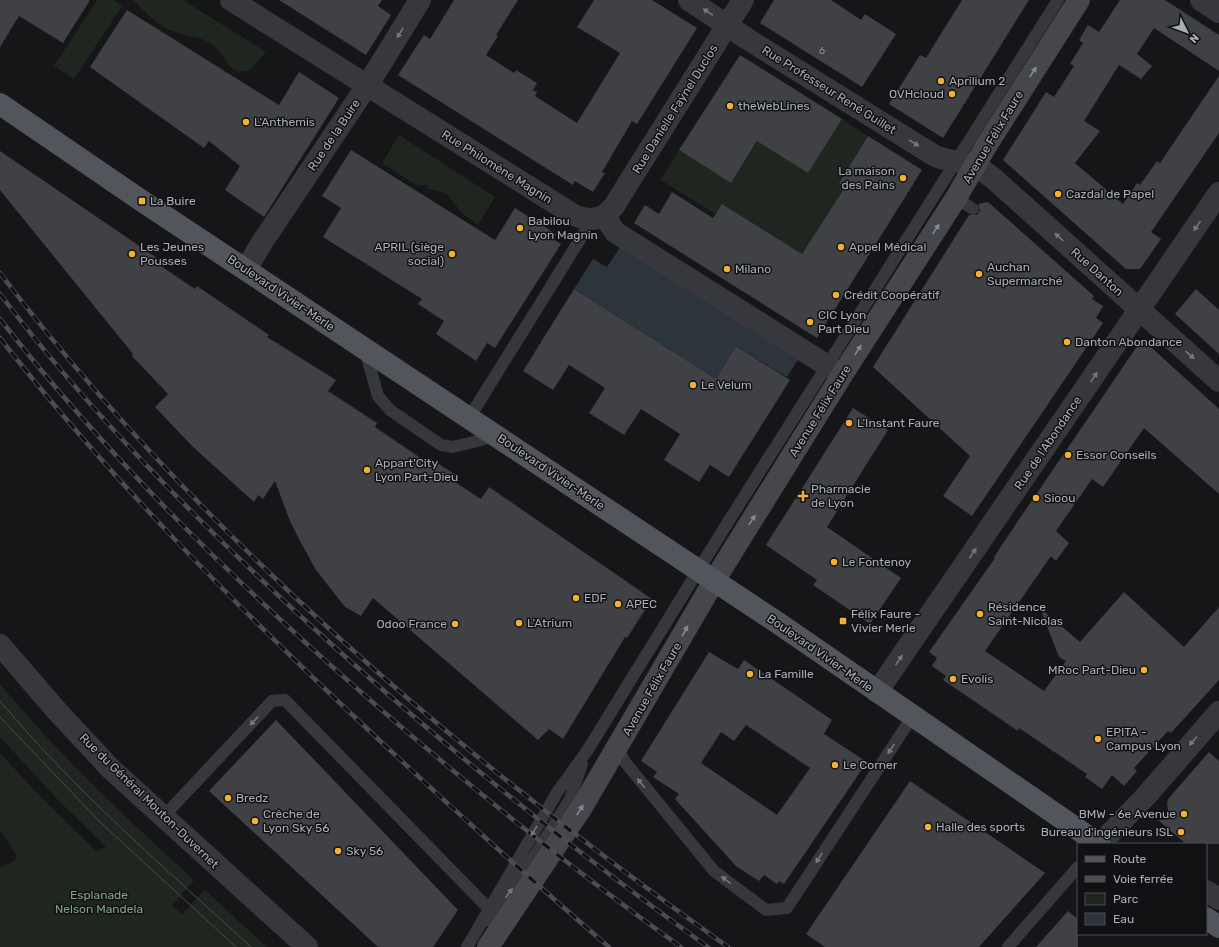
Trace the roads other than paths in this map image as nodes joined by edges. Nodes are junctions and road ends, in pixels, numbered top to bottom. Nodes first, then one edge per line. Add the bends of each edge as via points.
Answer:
1 (231, 0) edge
2 (420, 0) edge
3 (689, 0) edge
4 (743, 0) edge
5 (1058, 0) edge
6 (1079, 0) edge
7 (1201, 0) edge
8 (1219, 12) edge
9 (727, 25) junction
10 (367, 85) junction
11 (0, 104) edge
12 (966, 163) junction
13 (1219, 193) edge
14 (596, 218) junction
15 (246, 269) junction
16 (1140, 310) junction
17 (364, 348) junction
18 (834, 370) junction
19 (1219, 381) edge
20 (469, 418) junction
21 (498, 436) junction
22 (706, 576) junction
23 (0, 645) edge
24 (877, 692) junction
25 (1219, 712) edge
26 (912, 717) junction
27 (617, 749) junction
28 (163, 817) junction
29 (1098, 843) edge
30 (1100, 843) edge
31 (1077, 868) edge
32 (1207, 893) edge
33 (1219, 899) edge
34 (496, 916) junction
35 (1207, 919) edge
36 (1219, 927) edge
37 (307, 947) edge
38 (468, 947) edge
39 (488, 947) edge
40 (1008, 947) edge

1 - 10 street, Rue Philomène Magnin
2 -> 10 street, Rue de la Buire
9 -> 3 street, Rue Professeur René Guillet
4 - 9 street, Rue Danielle Faÿnel Duclos
5 - 12 lane, Avenue Félix Faure
12 -> 6 main road, Avenue Félix Faure
7 - 8 street
9 -> 12 street, Rue Professeur René Guillet via 935,156
9 - 14 street, Rue Danielle Faÿnel Duclos via 614,206
10 - 14 street, Rue Philomène Magnin via 574,215
10 - 15 street, Rue de la Buire
11 - 15 main road, Boulevard Vivier-Merle
16 -> 12 street, Rue Danton via 993,178
12 - 18 lane, Avenue Félix Faure
18 -> 12 main road, Avenue Félix Faure via 964,203
13 -> 16 street, Rue de l'Abondance
14 - 18 street
14 - 20 lane, Rue Danielle Faÿnel Duclos via 584,233
15 - 17 main road, Boulevard Vivier-Merle
16 -> 19 street, Rue Danton
24 -> 16 street, Rue de l'Abondance
17 - 20 main road, Boulevard Vivier-Merle
17 - 21 lane via 378,396 390,410 441,445 452,447
18 - 22 main road, Avenue Félix Faure
20 - 21 main road, Boulevard Vivier-Merle
21 - 22 main road, Boulevard Vivier-Merle
22 - 24 main road, Boulevard Vivier-Merle
27 -> 22 main road, Avenue Félix Faure
22 - 34 lane, Avenue Félix Faure via 586,751 570,799
23 - 28 street, Rue du Général Mouton-Duvernet via 57,712
24 - 26 main road, Boulevard Vivier-Merle
25 -> 30 street via 1123,821
26 -> 27 lane via 787,908 766,910 714,872
26 - 29 main road, Boulevard Vivier-Merle
34 -> 27 main road, Avenue Félix Faure via 582,807
34 -> 28 lane via 285,700 272,701
28 - 37 street, Rue du Général Mouton-Duvernet
31 - 40 lane
32 - 33 street
34 - 38 lane, Avenue Félix Faure
34 - 39 main road, Avenue Félix Faure
35 - 36 main road

